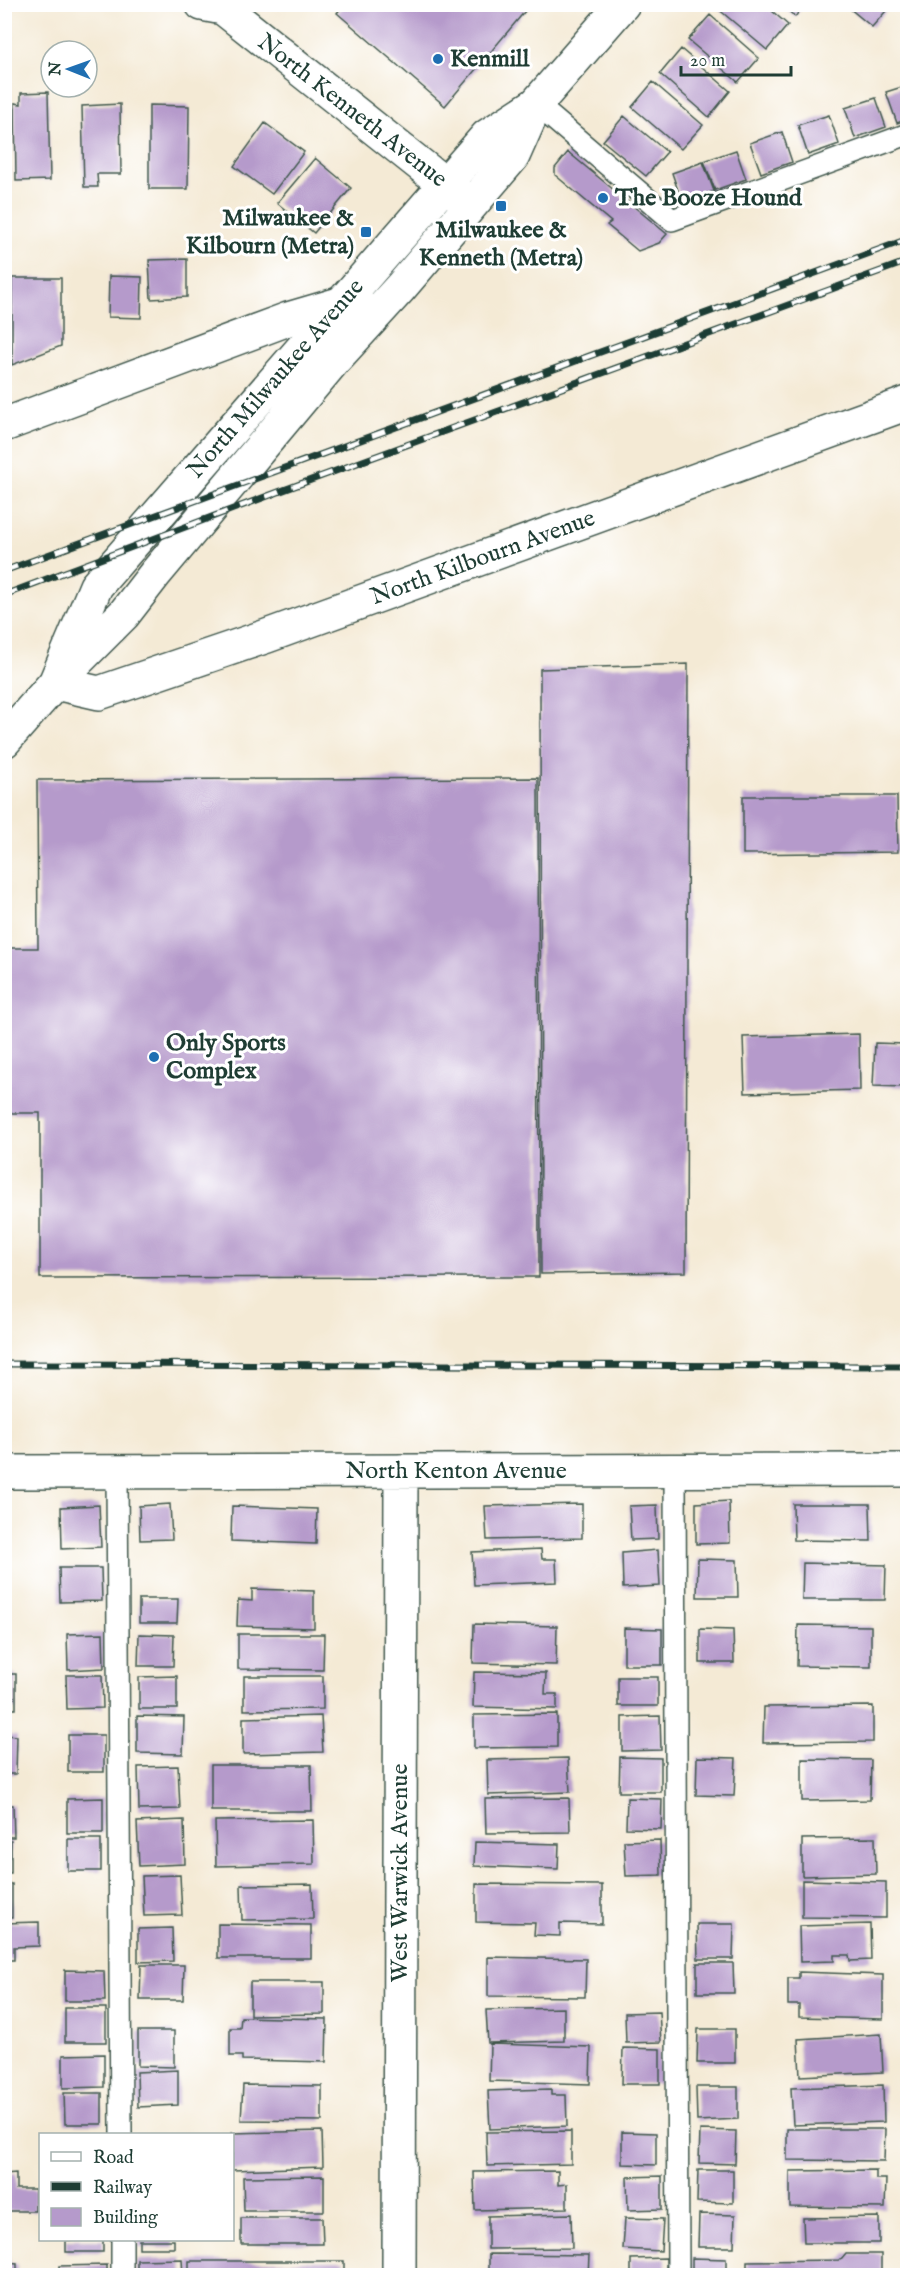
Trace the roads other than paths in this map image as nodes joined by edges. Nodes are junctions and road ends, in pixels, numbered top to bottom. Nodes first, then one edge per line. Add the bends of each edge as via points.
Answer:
1 (202, 4) edge
2 (623, 4) edge
3 (536, 104) junction
4 (908, 134) edge
5 (445, 184) junction
6 (470, 204) junction
7 (400, 288) junction
8 (342, 302) junction
9 (908, 403) edge
10 (4, 425) edge
11 (55, 683) junction
12 (4, 741) edge
13 (675, 1470) junction
14 (908, 1470) edge
15 (401, 1471) junction
16 (4, 1472) edge
17 (117, 1472) junction
18 (121, 2133) edge
19 (122, 2241) edge
20 (122, 2276) edge
21 (399, 2276) edge
22 (678, 2276) edge

1 - 5 street, North Kenneth Avenue via 223,8
2 - 3 street, North Milwaukee Avenue
3 - 4 lane via 672,220
3 - 5 street, North Milwaukee Avenue via 487,136
3 - 6 street, North Milwaukee Avenue via 513,156
5 - 6 street, North Kenneth Avenue
5 - 8 street, North Milwaukee Avenue
6 - 7 street, North Milwaukee Avenue
7 - 8 street
7 - 11 street, North Milwaukee Avenue via 328,368 124,614
8 - 10 street
8 - 11 street, North Milwaukee Avenue via 96,586
9 - 11 street, North Kilbourn Avenue via 267,636 99,693
11 - 12 street, North Milwaukee Avenue
13 - 14 street, North Kenton Avenue
13 - 15 street, North Kenton Avenue
13 - 22 lane
15 - 17 street, North Kenton Avenue
15 - 21 street, West Warwick Avenue
16 - 17 street, North Kenton Avenue
17 - 18 lane
19 - 20 lane

